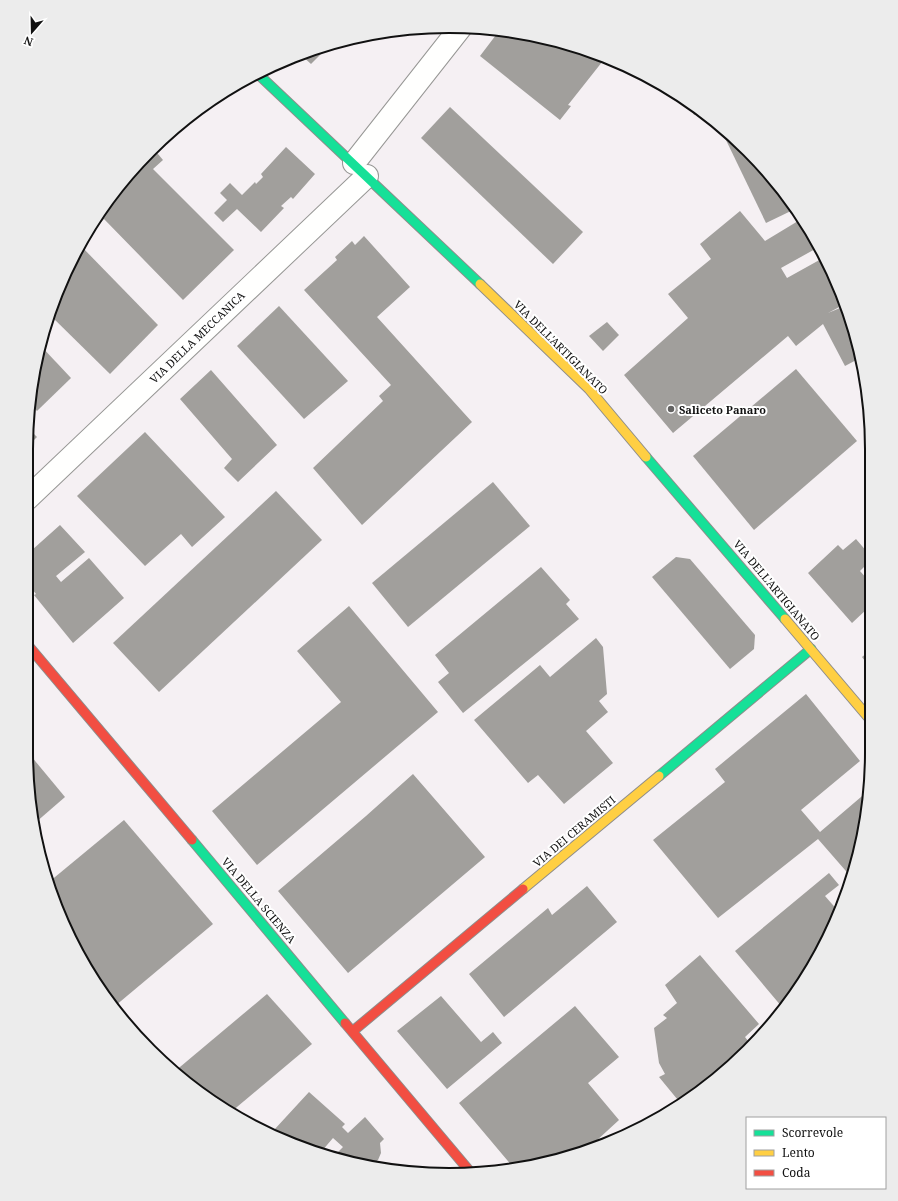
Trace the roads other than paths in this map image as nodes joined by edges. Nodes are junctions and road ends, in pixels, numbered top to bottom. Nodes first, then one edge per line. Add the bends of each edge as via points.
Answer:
1 (456, 33) edge
2 (262, 78) edge
3 (361, 169) junction
4 (33, 493) edge
5 (811, 649) junction
6 (33, 651) edge
7 (865, 713) edge
8 (353, 1031) junction
9 (466, 1167) edge

1 - 3 street, VIA DELLA MECCANICA
2 - 3 street, VIA DELL'ARTIGIANATO
3 - 4 street, VIA DELLA MECCANICA
3 - 5 street, VIA DELL'ARTIGIANATO via 589,388
5 - 7 street, VIA DELL'ARTIGIANATO
5 - 8 street, VIA DEI CERAMISTI
6 - 8 street, VIA DELLA SCIENZA
8 - 9 street, VIA DELLA SCIENZA

